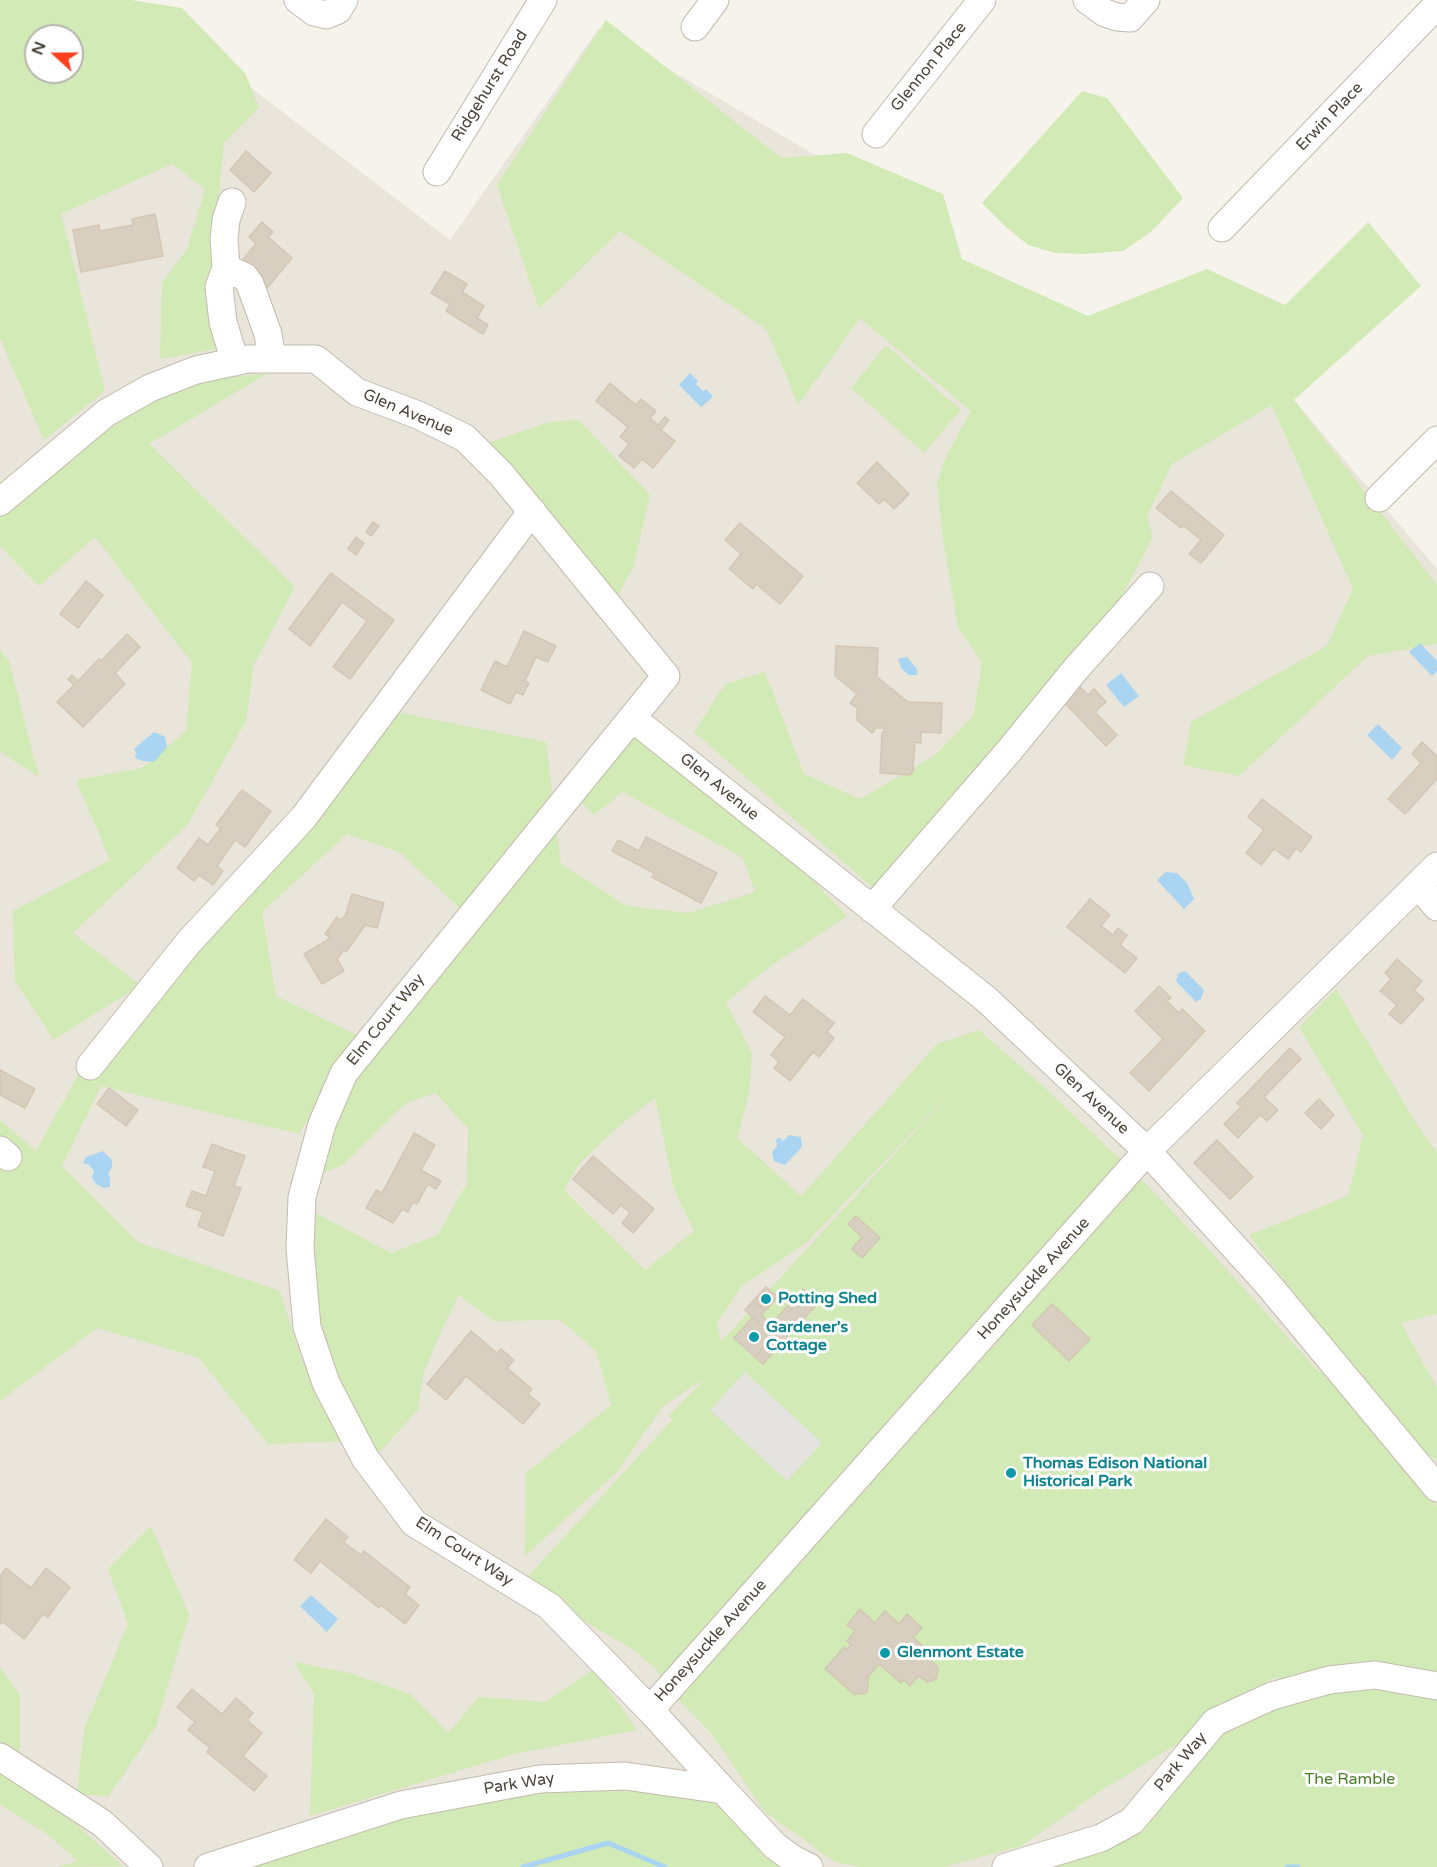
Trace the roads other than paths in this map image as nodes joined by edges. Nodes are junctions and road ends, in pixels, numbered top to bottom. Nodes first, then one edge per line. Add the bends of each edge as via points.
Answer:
1 (298, 0) edge
2 (543, 0) edge
3 (715, 0) edge
4 (982, 0) edge
5 (1087, 0) edge
6 (1146, 0) edge
7 (1432, 5) edge
8 (335, 7) edge
9 (695, 27) dead end
10 (876, 134) dead end
11 (437, 172) dead end
12 (232, 202) dead end
13 (1222, 228) dead end
14 (226, 268) junction
15 (272, 359) junction
16 (235, 362) junction
17 (1437, 440) edge
18 (1379, 498) dead end
19 (0, 502) edge
20 (532, 511) junction
21 (1150, 586) dead end
22 (632, 718) junction
23 (1437, 866) edge
24 (1418, 885) junction
25 (1437, 907) edge
26 (872, 909) junction
27 (90, 1066) dead end
28 (1147, 1152) junction
29 (1437, 1488) edge
30 (1437, 1686) edge
31 (650, 1710) junction
32 (0, 1757) edge
33 (723, 1790) junction
34 (149, 1867) edge
35 (208, 1867) edge
36 (809, 1867) edge
37 (1006, 1867) edge

1 - 8 street via 314,12
2 - 11 street, Ridgehurst Road
3 - 9 street
4 - 10 street, Glennon Place
5 - 6 street via 1105,13 1130,18
7 - 13 street, Erwin Place
12 - 14 street via 224,239
14 - 15 street via 250,284
14 - 16 street via 219,287 223,322
15 - 16 street, Glen Avenue
15 - 20 street, Glen Avenue via 316,359 357,392 465,438
16 - 19 street, Glen Avenue via 196,370 150,388 106,412
17 - 18 street
20 - 22 street, Glen Avenue via 666,676
20 - 27 street via 304,817 188,943
21 - 26 street
22 - 26 street, Glen Avenue
22 - 31 street, Elm Court Way via 344,1073 322,1124 302,1197 300,1248 307,1327 326,1383 365,1458 414,1523 549,1606
23 - 24 street, Honeysuckle Avenue
24 - 25 street
24 - 28 street, Honeysuckle Avenue
26 - 28 street, Glen Avenue via 986,999
28 - 29 street, Glen Avenue via 1266,1282
28 - 31 street, Honeysuckle Avenue
30 - 37 street, Park Way via 1375,1675 1329,1680 1272,1696 1215,1722 1132,1821 1101,1838
31 - 33 street, Elm Court Way
32 - 34 street via 102,1823
33 - 35 street, Park Way via 625,1776 540,1779 401,1805
33 - 36 street via 775,1846

